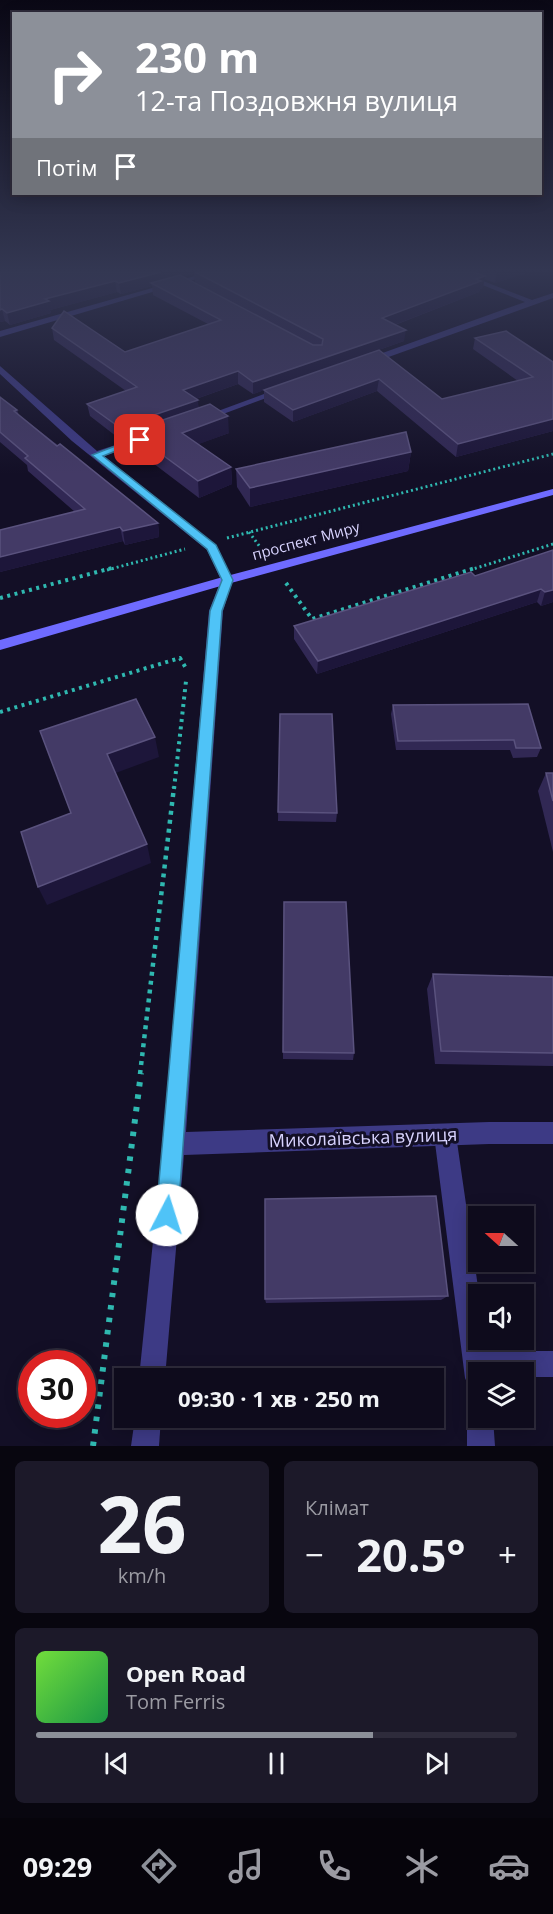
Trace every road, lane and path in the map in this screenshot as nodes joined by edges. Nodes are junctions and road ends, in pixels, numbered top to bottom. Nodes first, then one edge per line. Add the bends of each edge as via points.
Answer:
1 (429, 339) edge
2 (359, 364) edge
3 (0, 369) edge
4 (288, 389) edge
5 (198, 420) edge
6 (164, 432) edge
7 (553, 454) edge
8 (96, 455) junction
9 (553, 492) edge
10 (249, 532) junction
11 (206, 543) junction
12 (553, 544) edge
13 (265, 554) dead end
14 (227, 580) junction
15 (286, 583) dead end
16 (0, 597) edge
17 (0, 645) edge
18 (0, 712) edge
19 (553, 1133) edge
20 (445, 1135) junction
21 (174, 1144) junction
22 (477, 1362) edge
23 (553, 1364) edge
24 (534, 1366) edge
25 (153, 1368) edge
26 (147, 1428) edge
27 (481, 1428) edge
28 (93, 1446) edge
29 (145, 1446) edge
30 (482, 1446) edge

1 - 2 street
3 - 8 street
4 - 5 street
6 - 8 street
7 - 10 path
8 - 11 street
9 - 14 main road, проспект Миру
10 - 11 path
10 - 13 path
11 - 14 street
11 - 16 path
12 - 15 path via 312,619
14 - 17 main road, проспект Миру
14 - 21 street via 216,611
18 - 28 path via 180,658 187,669
19 - 20 street, Миколаївська вулиця
20 - 21 street, Миколаївська вулиця
20 - 22 street
21 - 25 street
23 - 24 street
26 - 29 street
27 - 30 street

